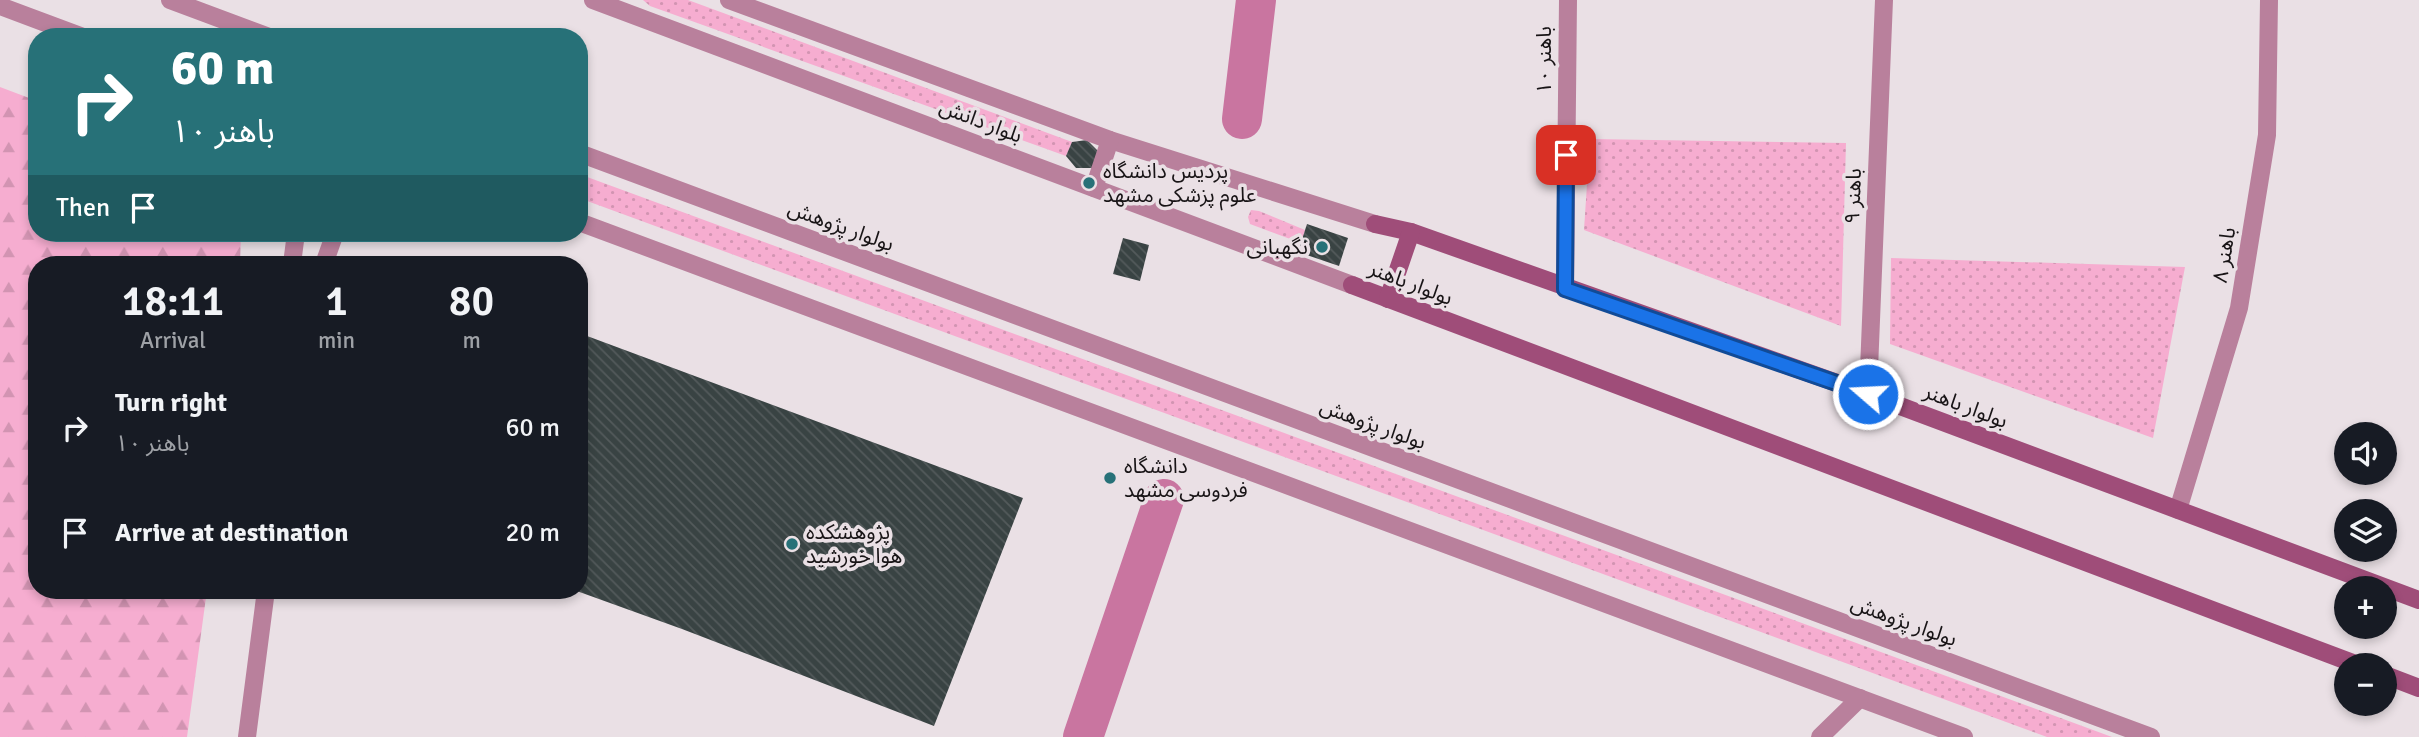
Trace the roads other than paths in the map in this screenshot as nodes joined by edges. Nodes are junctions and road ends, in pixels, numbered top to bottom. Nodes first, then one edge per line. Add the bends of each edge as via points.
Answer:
1 (170, 0) edge
2 (595, 0) edge
3 (729, 0) edge
4 (1568, 0) edge
5 (1884, 0) edge
6 (2269, 0) edge
7 (0, 6) edge
8 (59, 28) edge
9 (245, 28) edge
10 (1110, 140) junction
11 (588, 156) edge
12 (1094, 188) junction
13 (1375, 224) joint
14 (588, 225) edge
15 (1411, 233) junction
16 (1352, 285) joint
17 (1565, 289) junction
18 (1388, 299) junction
19 (1868, 394) junction
20 (2178, 510) junction
21 (265, 599) edge
22 (2419, 600) edge
23 (2334, 656) edge
24 (2397, 680) edge
25 (2419, 688) edge
26 (1860, 698) junction
27 (247, 737) edge
28 (1820, 737) edge
29 (1964, 737) edge
30 (2151, 737) edge

1 - 9 street
2 - 12 street, بلوار دانش
3 - 10 street, بلوار دانش
4 - 17 street, باهنر ۱۰
5 - 19 street, باهنر ۹
6 - 20 street, باهنر ۸ via 2267,135 2239,308
7 - 8 street
10 - 12 street
10 - 13 street, بلوار دانش
11 - 30 street, بولوار پژوهش
12 - 16 street, بلوار دانش
13 - 15 street, بولوار باهنر
14 - 26 street
15 - 17 street, بولوار باهنر
15 - 18 street
16 - 18 street, بولوار باهنر
17 - 19 street, بولوار باهنر
18 - 23 street, بولوار باهنر
19 - 20 street, بولوار باهنر
20 - 22 street, بولوار باهنر
21 - 27 street
24 - 25 street
26 - 28 street
26 - 29 street

